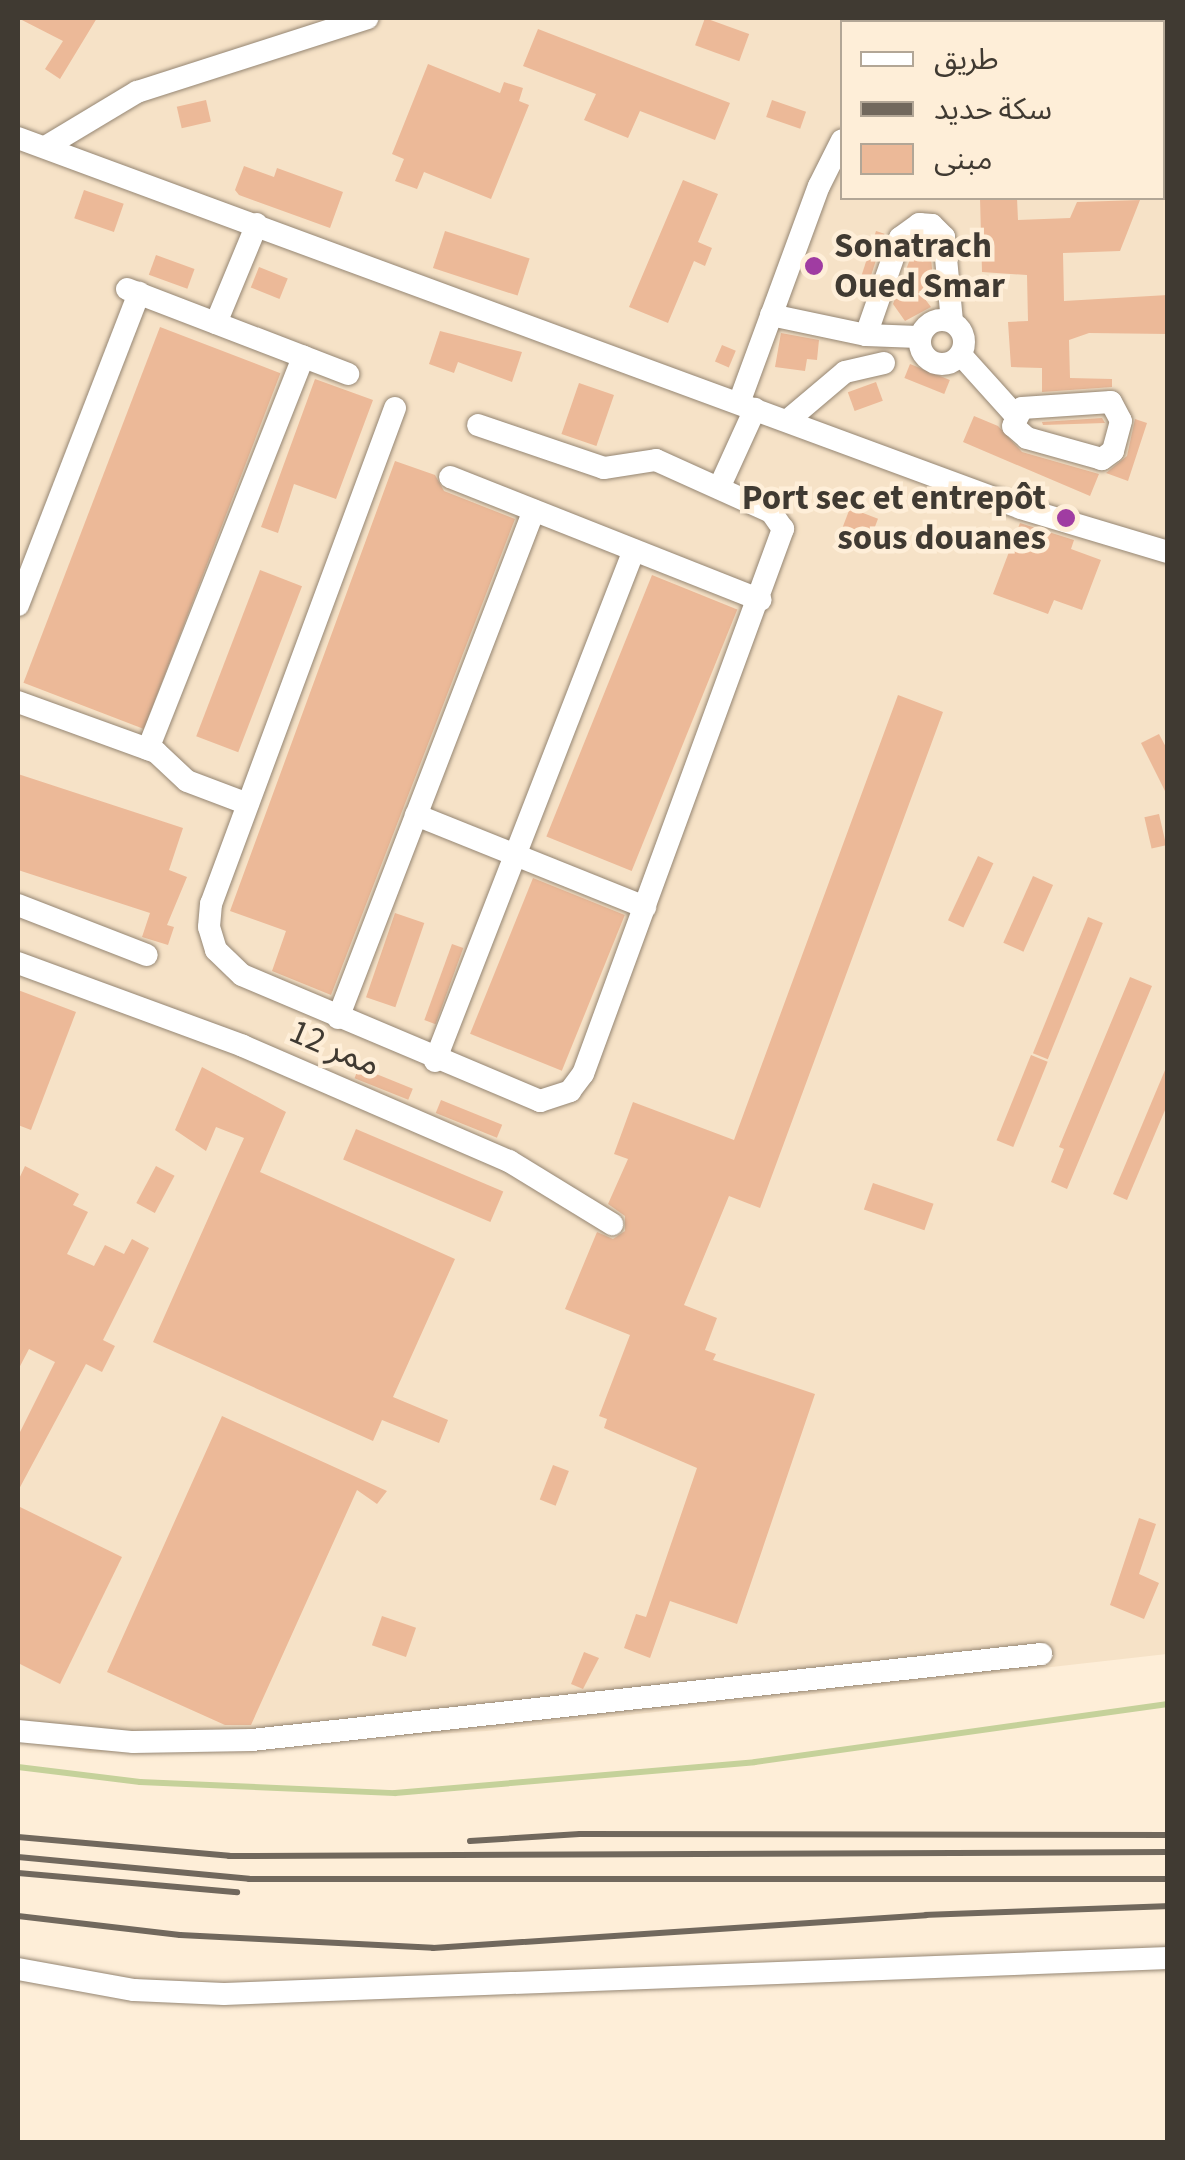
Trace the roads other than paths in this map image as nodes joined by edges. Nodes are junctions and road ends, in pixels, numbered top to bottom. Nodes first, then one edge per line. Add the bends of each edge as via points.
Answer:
1 (366, 18) edge
2 (18, 138) edge
3 (840, 145) edge
4 (47, 146) junction
5 (257, 224) junction
6 (771, 316) junction
7 (952, 322) junction
8 (216, 323) junction
9 (866, 335) junction
10 (918, 342) junction
11 (961, 354) junction
12 (303, 357) junction
13 (348, 374) dead end
14 (747, 406) junction
15 (394, 408) dead end
16 (1014, 415) dead end
17 (786, 420) junction
18 (478, 426) dead end
19 (450, 477) dead end
20 (719, 488) junction
21 (534, 510) junction
22 (634, 550) junction
23 (1168, 552) edge
24 (760, 600) junction
25 (18, 605) edge
26 (18, 702) edge
27 (148, 749) junction
28 (248, 804) junction
29 (416, 815) junction
30 (516, 854) junction
31 (18, 905) edge
32 (645, 907) junction
33 (147, 955) dead end
34 (18, 962) edge
35 (338, 1018) junction
36 (436, 1061) junction
37 (612, 1224) dead end
38 (1042, 1654) dead end
39 (18, 1731) edge
40 (1168, 1958) edge
41 (18, 1968) edge

1 - 4 street via 137,92
2 - 4 street
3 - 6 street
4 - 5 street
5 - 8 street
5 - 14 street
6 - 9 street
6 - 14 street
7 - 9 street via 944,237 932,225 918,224 900,238
7 - 10 street
7 - 11 street via 964,335
8 - 12 street
8 - 25 street via 133,291
9 - 10 street
10 - 11 street via 943,364
10 - 17 street via 866,380 830,387
11 - 16 street
12 - 13 street
12 - 27 street
14 - 17 street
14 - 20 street
15 - 28 street
17 - 23 street via 1021,508
18 - 20 street via 604,468 656,460
19 - 21 street
20 - 24 street via 781,522 784,536
21 - 22 street
21 - 29 street
22 - 24 street
22 - 30 street
24 - 32 street
26 - 27 street
27 - 28 street via 187,781
28 - 35 street via 210,904 216,950 242,975
29 - 30 street
29 - 35 street
30 - 32 street
30 - 36 street
31 - 33 street
32 - 36 street via 583,1074 570,1091 530,1100
34 - 37 street, ممر 12 via 243,1046 509,1162
35 - 36 street
38 - 39 street via 252,1740 133,1742
40 - 41 street via 224,1994 134,1990

